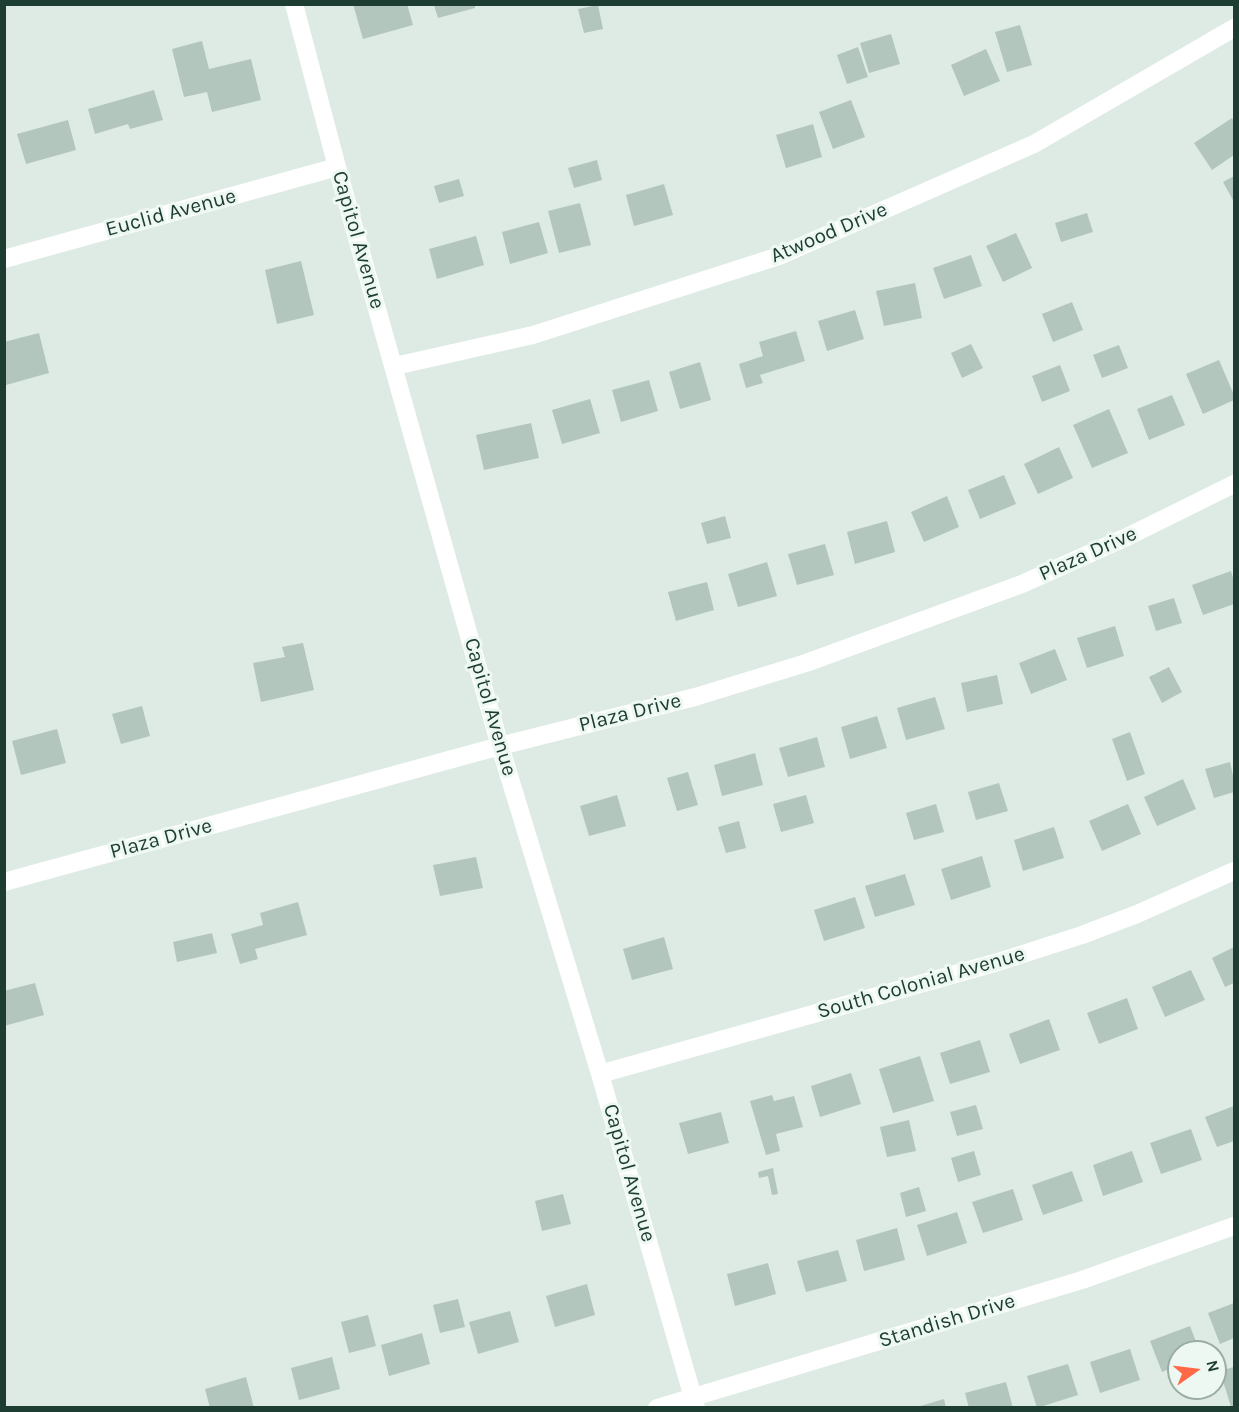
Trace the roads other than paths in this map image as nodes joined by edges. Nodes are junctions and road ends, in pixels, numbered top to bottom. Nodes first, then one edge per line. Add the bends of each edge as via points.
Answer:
1 (294, 4) edge
2 (1234, 28) edge
3 (337, 167) junction
4 (4, 260) edge
5 (395, 366) junction
6 (1234, 484) edge
7 (500, 746) junction
8 (1234, 871) edge
9 (4, 882) edge
10 (600, 1074) junction
11 (1234, 1226) edge
12 (695, 1402) edge
13 (657, 1407) edge

1 - 3 street, Capitol Avenue
2 - 5 street, Atwood Drive via 1034,144 779,256 533,335
3 - 4 street, Euclid Avenue
3 - 5 street, Capitol Avenue
5 - 7 street, Capitol Avenue
6 - 7 street, Plaza Drive via 1022,584 900,630 694,697
7 - 9 street, Plaza Drive
7 - 10 street, Capitol Avenue
8 - 10 street, South Colonial Avenue via 1137,914 998,962
10 - 12 street, Capitol Avenue
11 - 12 street, Standish Drive via 1082,1280
12 - 13 street, Standish Drive

